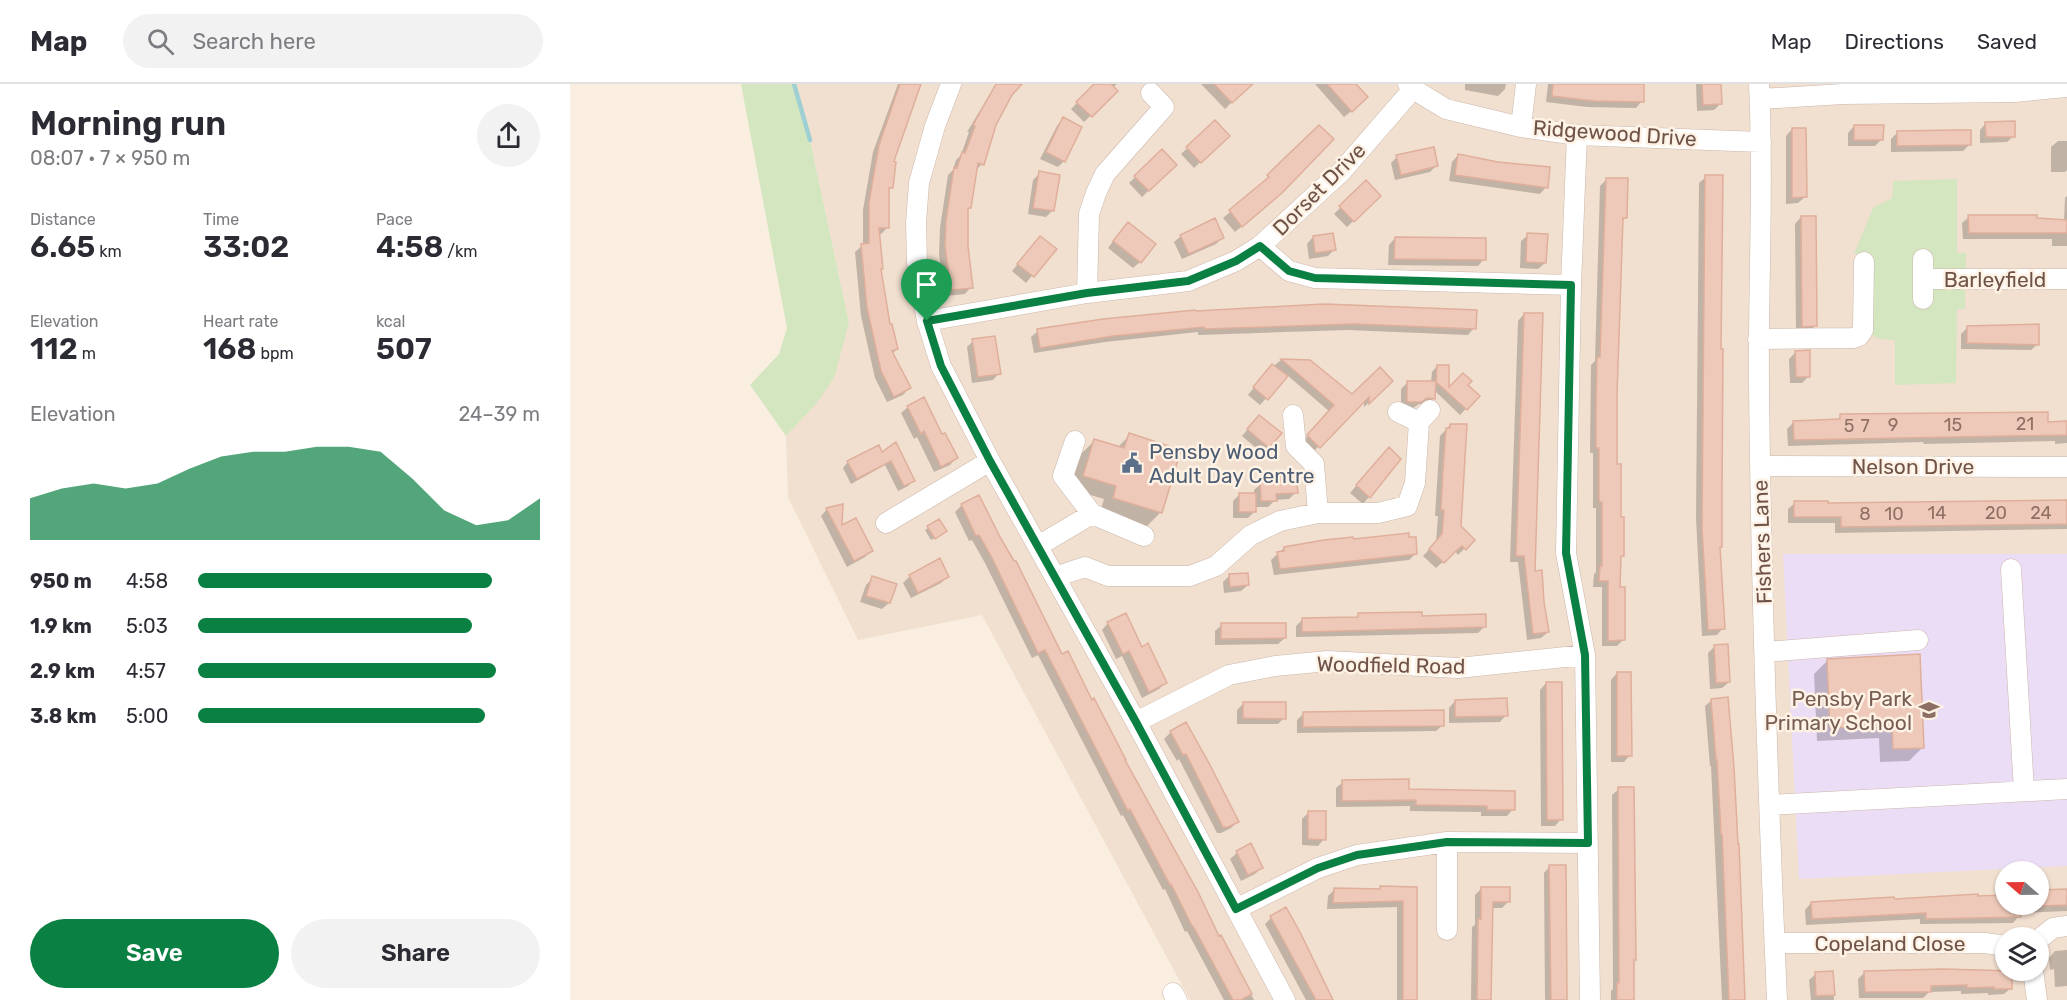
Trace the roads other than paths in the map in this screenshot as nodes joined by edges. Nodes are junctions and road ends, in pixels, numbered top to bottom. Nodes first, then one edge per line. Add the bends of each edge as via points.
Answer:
1 (951, 84) edge
2 (1526, 84) edge
3 (1410, 86) edge
4 (2067, 87) edge
5 (1843, 89) edge
6 (1759, 92) edge
7 (1151, 93) dead end
8 (1521, 127) junction
9 (1577, 135) junction
10 (1761, 142) junction
11 (1260, 246) junction
12 (1923, 259) dead end
13 (1864, 262) dead end
14 (1924, 279) junction
15 (2067, 279) edge
16 (1571, 285) junction
17 (1087, 293) junction
18 (1923, 299) dead end
19 (927, 321) junction
20 (1758, 339) junction
21 (1398, 412) dead end
22 (1293, 415) dead end
23 (1075, 441) dead end
24 (990, 461) junction
25 (1760, 466) junction
26 (2067, 466) edge
27 (1318, 513) junction
28 (1092, 514) junction
29 (886, 523) dead end
30 (1144, 536) dead end
31 (1038, 546) junction
32 (2011, 569) dead end
33 (1055, 578) junction
34 (1918, 640) dead end
35 (1766, 652) junction
36 (1585, 655) junction
37 (1136, 722) junction
38 (2067, 789) edge
39 (2025, 791) junction
40 (1770, 805) junction
41 (1447, 842) junction
42 (1588, 843) junction
43 (1236, 909) junction
44 (2067, 926) edge
45 (1447, 930) dead end
46 (2049, 932) edge
47 (1774, 943) junction
48 (1995, 944) edge
49 (2034, 981) edge
50 (1285, 1000) edge
51 (1590, 1000) edge
52 (1777, 1000) edge
53 (2037, 1000) edge

1 - 19 street via 919,183 917,262
2 - 8 street
3 - 8 street, Ridgewood Drive via 1446,109
3 - 11 street, Dorset Drive via 1342,171
4 - 5 street via 2014,92
5 - 6 street
6 - 10 street, Fishers Lane
7 - 17 street via 1164,106 1105,174 1089,214
8 - 9 street, Ridgewood Drive
9 - 10 street, Ridgewood Drive
9 - 16 street
10 - 20 street, Fishers Lane
11 - 16 street via 1289,271 1315,278
11 - 17 street, Dorset Drive via 1188,281
12 - 14 street, Barleyfield
13 - 20 street via 1863,330 1859,336
14 - 15 street, Barleyfield
14 - 18 street, Barleyfield
16 - 36 street via 1566,553
17 - 19 street, Dorset Drive
19 - 24 street via 941,366
20 - 25 street, Fishers Lane
21 - 27 street via 1425,416 1415,483 1407,506 1378,513
22 - 27 street via 1296,446 1314,464
23 - 28 street via 1063,476
24 - 29 street
24 - 31 street
25 - 26 street, Nelson Drive
25 - 35 street, Fishers Lane
27 - 33 street via 1280,521 1251,535 1216,567 1190,576 1108,576 1085,567
28 - 30 street
28 - 31 street
31 - 33 street
32 - 39 street
33 - 37 street
34 - 35 street
35 - 40 street, Fishers Lane
36 - 37 street, Woodfield Road via 1458,668 1328,661 1275,666 1229,675
36 - 42 street
37 - 43 street
38 - 39 street
39 - 40 street
40 - 47 street, Fishers Lane
41 - 42 street
41 - 43 street via 1357,855 1318,868
41 - 45 street
42 - 51 street
43 - 50 street
44 - 46 street
47 - 48 street, Copeland Close
47 - 52 street, Fishers Lane
49 - 53 street

